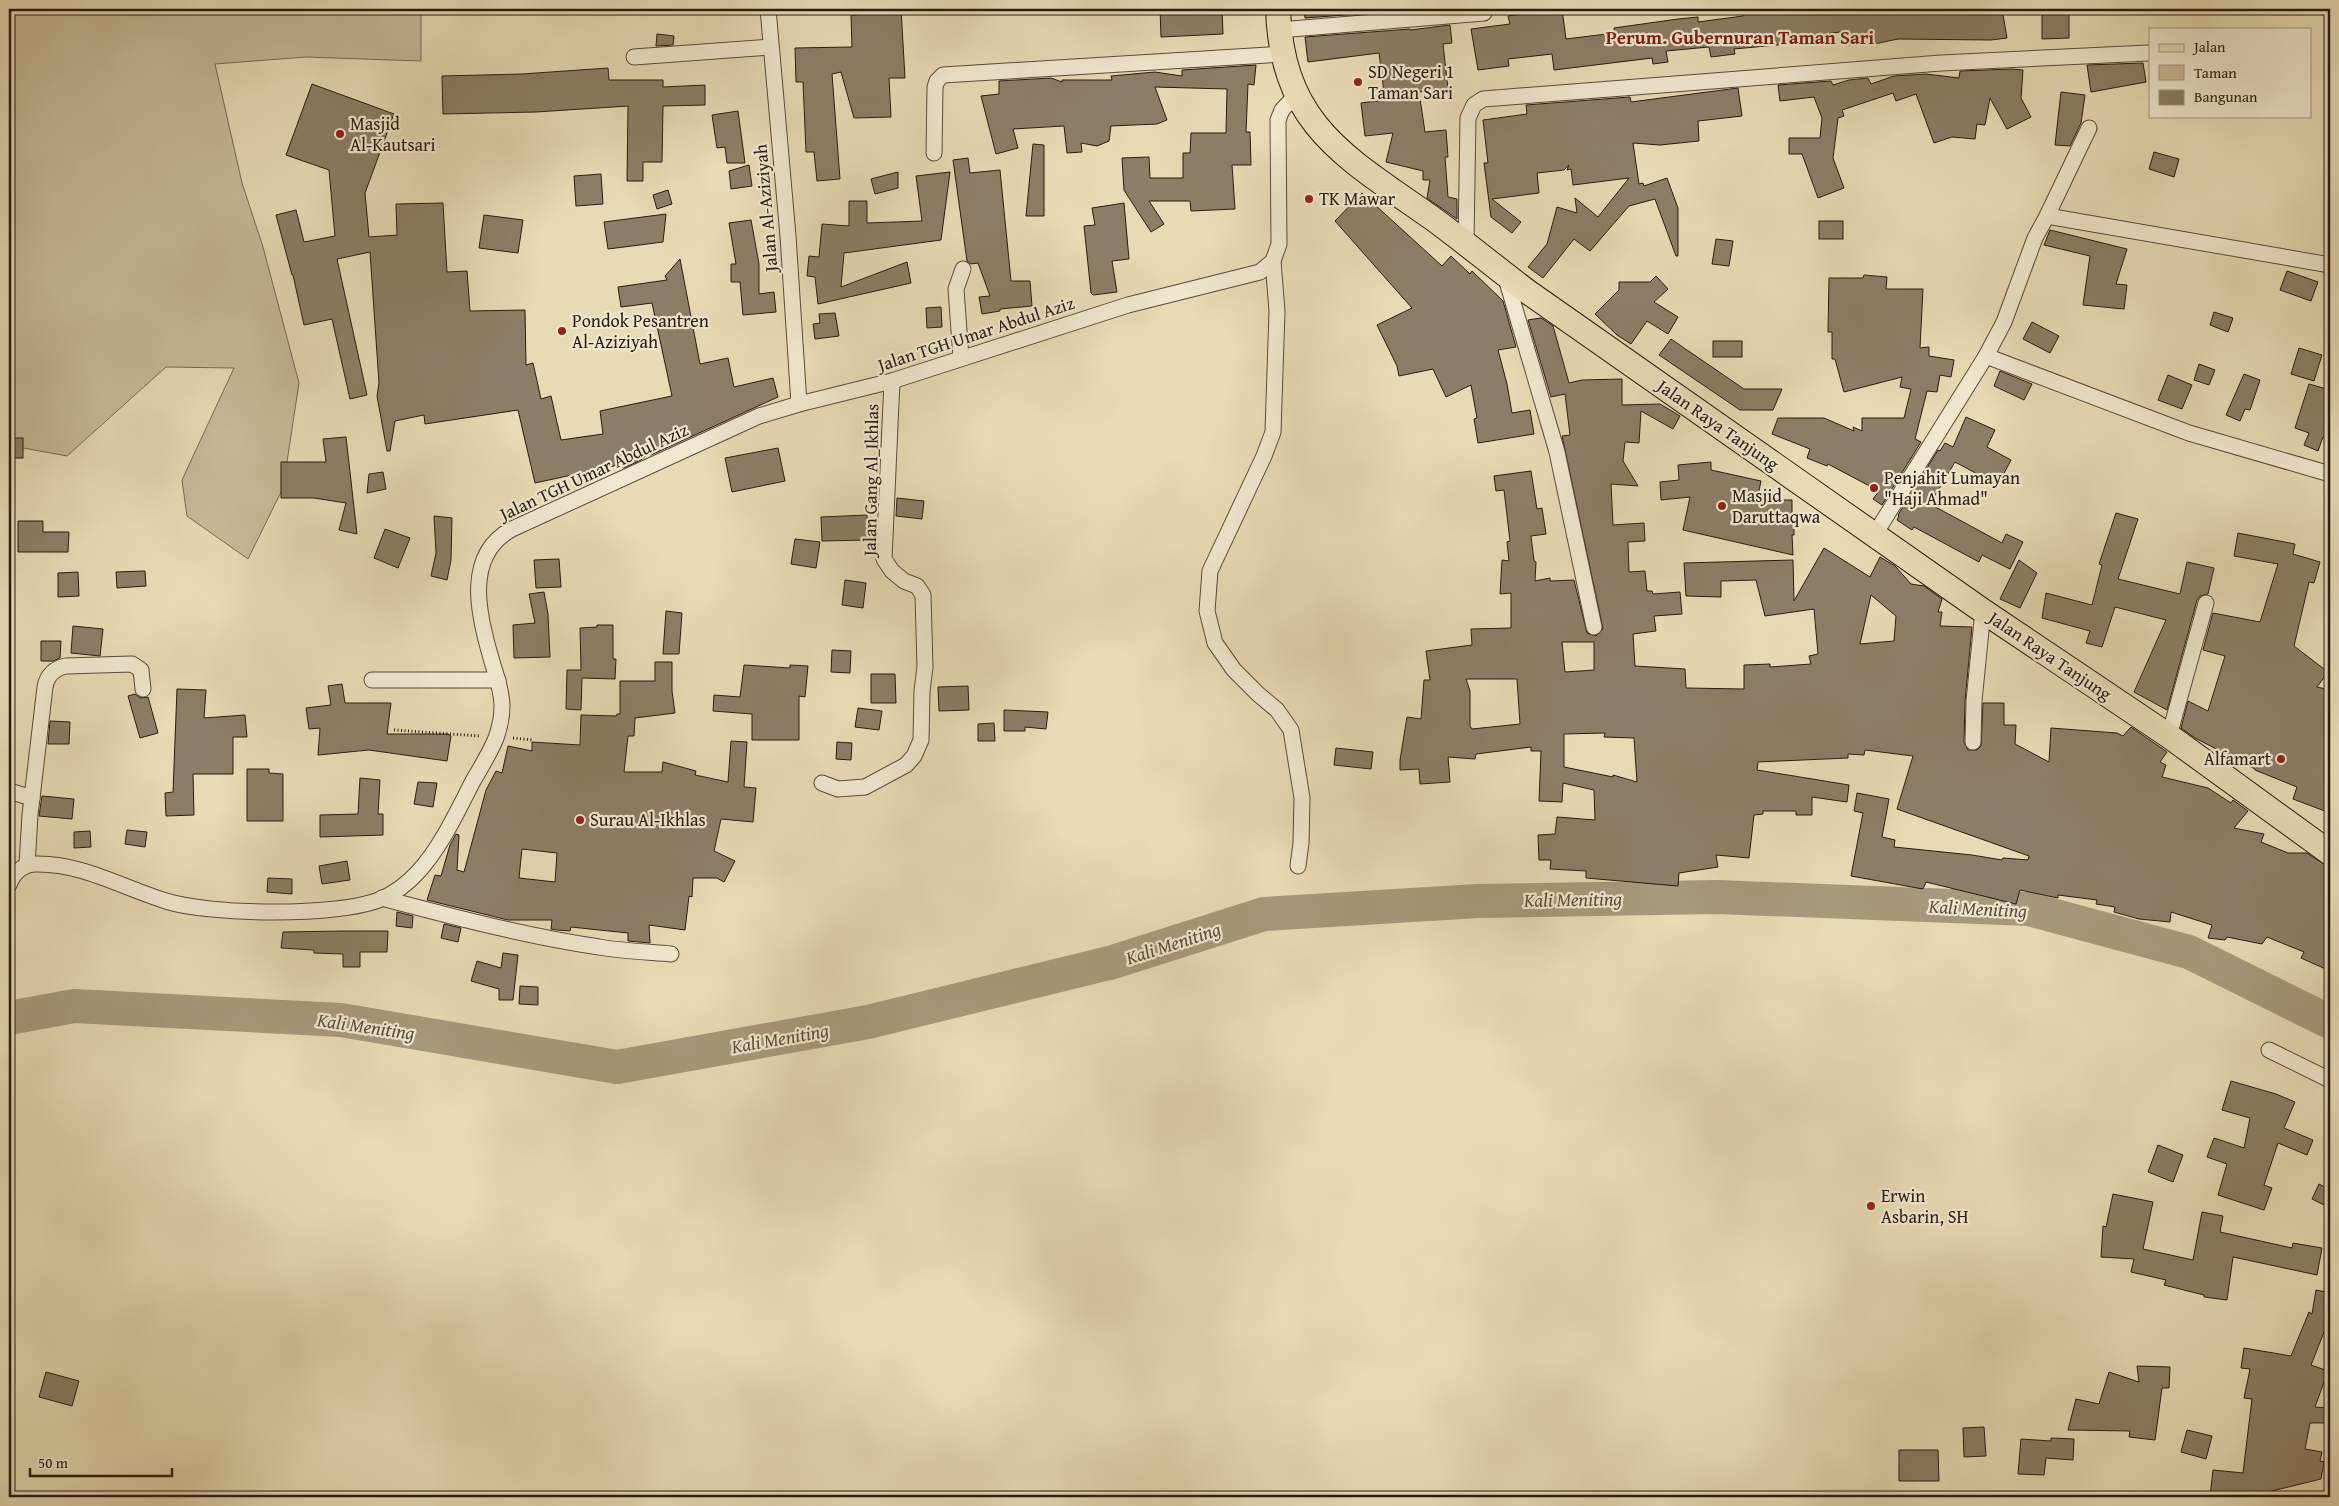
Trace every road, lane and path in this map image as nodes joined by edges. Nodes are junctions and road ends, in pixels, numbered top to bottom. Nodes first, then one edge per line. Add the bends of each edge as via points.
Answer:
1 (768, 9) edge
2 (1484, 13) dead end
3 (1279, 19) edge
4 (770, 47) junction
5 (2148, 53) dead end
6 (1284, 54) junction
7 (634, 57) dead end
8 (1296, 95) junction
9 (2089, 128) dead end
10 (934, 153) dead end
11 (2047, 216) junction
12 (1466, 243) junction
13 (1273, 261) junction
14 (2330, 264) edge
15 (963, 269) dead end
16 (1505, 275) junction
17 (1986, 356) junction
18 (961, 358) junction
19 (892, 381) junction
20 (799, 404) junction
21 (2330, 474) edge
22 (1875, 534) junction
23 (2206, 603) dead end
24 (1983, 611) junction
25 (1594, 627) dead end
26 (372, 680) dead end
27 (498, 680) junction
28 (143, 689) dead end
29 (394, 730) dead end
30 (2169, 736) junction
31 (496, 737) junction
32 (532, 740) dead end
33 (1973, 742) dead end
34 (822, 783) dead end
35 (9, 790) edge
36 (32, 798) junction
37 (2330, 853) edge
38 (26, 866) junction
39 (1298, 866) dead end
40 (9, 885) edge
41 (382, 898) junction
42 (671, 954) dead end
43 (2270, 1050) dead end
44 (2330, 1080) edge

1 - 4 street, Jalan Al-Aziziyah
2 - 3 street
3 - 6 main road, Jalan Raya Tanjung
4 - 7 street
4 - 20 street, Jalan Al-Aziziyah via 788,236
5 - 12 street via 1941,63 1483,99 1472,108 1468,118
6 - 8 main road, Jalan Raya Tanjung
6 - 10 street via 944,75 936,85
8 - 12 main road, Jalan Raya Tanjung via 1321,132 1346,156
8 - 13 street via 1282,110 1278,120 1280,238
9 - 11 street
11 - 14 street
11 - 17 street via 2035,238 2004,322
12 - 16 main road, Jalan Raya Tanjung
13 - 18 street, Jalan TGH Umar Abdul Aziz via 1254,275 1128,305
13 - 39 street via 1277,311 1273,432 1210,571 1207,611 1215,642 1234,670 1277,710 1291,730 1302,798
15 - 18 street via 956,289
16 - 22 main road, Jalan Raya Tanjung
16 - 25 street via 1557,452
17 - 21 street via 2189,433
17 - 22 street
18 - 19 street, Jalan TGH Umar Abdul Aziz
19 - 20 street, Jalan TGH Umar Abdul Aziz
19 - 34 street, Jalan Gang Al_Ikhlas via 884,559 892,571 917,586 923,596 922,735 910,761 874,783 848,790 838,790
20 - 27 street, Jalan TGH Umar Abdul Aziz via 759,416 496,539 481,562 479,581 484,631
22 - 24 main road, Jalan Raya Tanjung
23 - 30 street
24 - 30 main road, Jalan Raya Tanjung
24 - 33 street
26 - 27 street
27 - 31 street, Jalan TGH Umar Abdul Aziz via 502,716
28 - 36 street via 141,670 134,664 66,666 52,673 45,687
29 - 31 path
30 - 37 main road, Jalan Raya Tanjung
31 - 32 path
31 - 41 street, Jalan TGH Umar Abdul Aziz via 427,862 407,883
35 - 36 street
36 - 38 street
38 - 40 street via 15,873
38 - 41 street, Jalan TGH Umar Abdul Aziz via 40,864 86,872 164,901 192,907 257,911 337,910
41 - 42 street via 548,938
43 - 44 street

